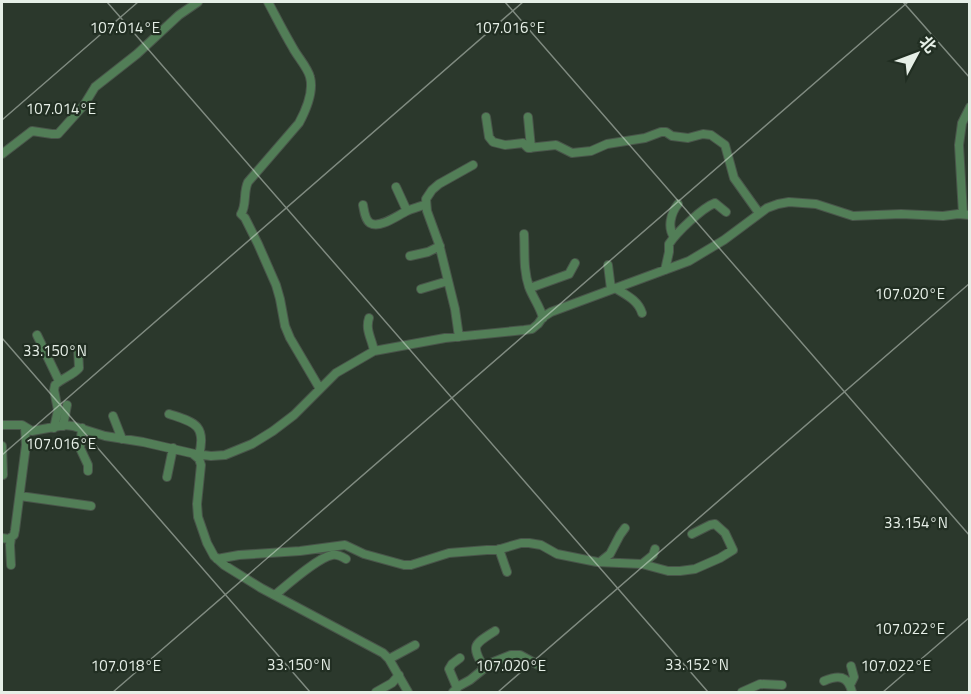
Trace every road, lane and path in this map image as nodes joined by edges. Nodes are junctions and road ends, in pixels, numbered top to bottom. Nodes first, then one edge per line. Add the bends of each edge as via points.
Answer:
1 (198, 2) edge
2 (268, 2) edge
3 (969, 107) edge
4 (486, 117) dead end
5 (528, 117) dead end
6 (531, 148) junction
7 (2, 154) edge
8 (473, 165) dead end
9 (396, 187) dead end
10 (426, 204) junction
11 (678, 204) dead end
12 (363, 205) dead end
13 (407, 211) junction
14 (726, 212) dead end
15 (759, 213) junction
16 (966, 214) edge
17 (524, 234) dead end
18 (674, 237) junction
19 (440, 246) junction
20 (410, 256) dead end
21 (575, 263) dead end
22 (608, 265) dead end
23 (665, 270) junction
24 (448, 282) junction
25 (530, 288) junction
26 (421, 289) dead end
27 (613, 289) junction
28 (642, 314) dead end
29 (369, 318) dead end
30 (543, 318) junction
31 (37, 335) dead end
32 (459, 336) junction
33 (78, 348) dead end
34 (374, 351) junction
35 (59, 381) junction
36 (320, 389) junction
37 (67, 405) dead end
38 (169, 414) dead end
39 (113, 416) dead end
40 (2, 425) edge
41 (25, 427) junction
42 (58, 427) junction
43 (82, 428) junction
44 (122, 439) junction
45 (2, 447) edge
46 (173, 448) junction
47 (196, 454) junction
48 (88, 471) dead end
49 (3, 475) dead end
50 (167, 477) dead end
51 (20, 496) junction
52 (91, 506) dead end
53 (625, 528) dead end
54 (692, 534) dead end
55 (2, 538) edge
56 (11, 538) junction
57 (499, 549) junction
58 (655, 549) dead end
59 (218, 559) junction
60 (346, 559) dead end
61 (600, 562) junction
62 (642, 564) junction
63 (11, 565) dead end
64 (507, 572) dead end
65 (274, 596) junction
66 (495, 632) dead end
67 (415, 645) dead end
68 (460, 658) dead end
69 (389, 659) junction
70 (540, 666) dead end
71 (851, 666) dead end
72 (484, 668) junction
73 (399, 675) junction
74 (824, 681) dead end
75 (782, 685) dead end
76 (851, 689) edge
77 (455, 690) edge
78 (376, 693) edge
79 (408, 693) edge
80 (741, 693) edge

1 - 7 street via 95,87 58,134 32,131
2 - 36 street via 309,74 309,98 299,123 248,182 241,214 273,278 290,338
3 - 16 street via 959,145
4 - 6 street via 493,142 523,143
5 - 6 street
6 - 15 street via 556,145 572,153 661,132 688,138 711,135 725,145 734,178
8 - 10 street via 432,190
9 - 13 street
10 - 13 street
10 - 19 street
11 - 18 street via 671,218
12 - 13 street via 371,224 389,221
14 - 18 street via 712,204
15 - 16 street via 789,202 816,204 853,216
15 - 23 street via 701,254
17 - 25 street via 524,266
18 - 23 street
19 - 20 street
19 - 24 street
21 - 25 street via 569,274
22 - 27 street
23 - 27 street
24 - 26 street
24 - 32 street
25 - 30 street
27 - 28 street via 632,299
27 - 30 street
29 - 34 street via 367,331
30 - 32 street via 532,329
31 - 35 street
32 - 34 street
33 - 35 street via 79,368
34 - 36 street via 336,373
35 - 42 street via 54,390
36 - 47 street via 294,415 252,444 225,455
37 - 42 street
38 - 47 street via 196,424 201,447
39 - 44 street
40 - 41 street
41 - 42 street via 32,431
41 - 51 street
42 - 43 street
43 - 44 street
43 - 48 street via 80,448
44 - 46 street
45 - 49 street
46 - 47 street
46 - 50 street
47 - 59 street via 201,465 198,517 207,543
51 - 52 street
51 - 56 street
53 - 61 street via 610,554
54 - 62 street via 715,524 725,533 733,550 680,572
55 - 56 street
56 - 63 street
57 - 59 street via 449,553 411,565 364,555 345,545
57 - 61 street via 535,543 557,554
57 - 64 street
58 - 62 street
59 - 65 street
60 - 65 street via 328,556
61 - 62 street
65 - 69 street
66 - 72 street via 475,647
67 - 69 street
68 - 77 street via 449,669
69 - 73 street
70 - 72 street via 520,655 511,655
71 - 76 street
72 - 77 street
73 - 78 street
73 - 79 street
74 - 76 street via 843,678
75 - 80 street via 760,684

